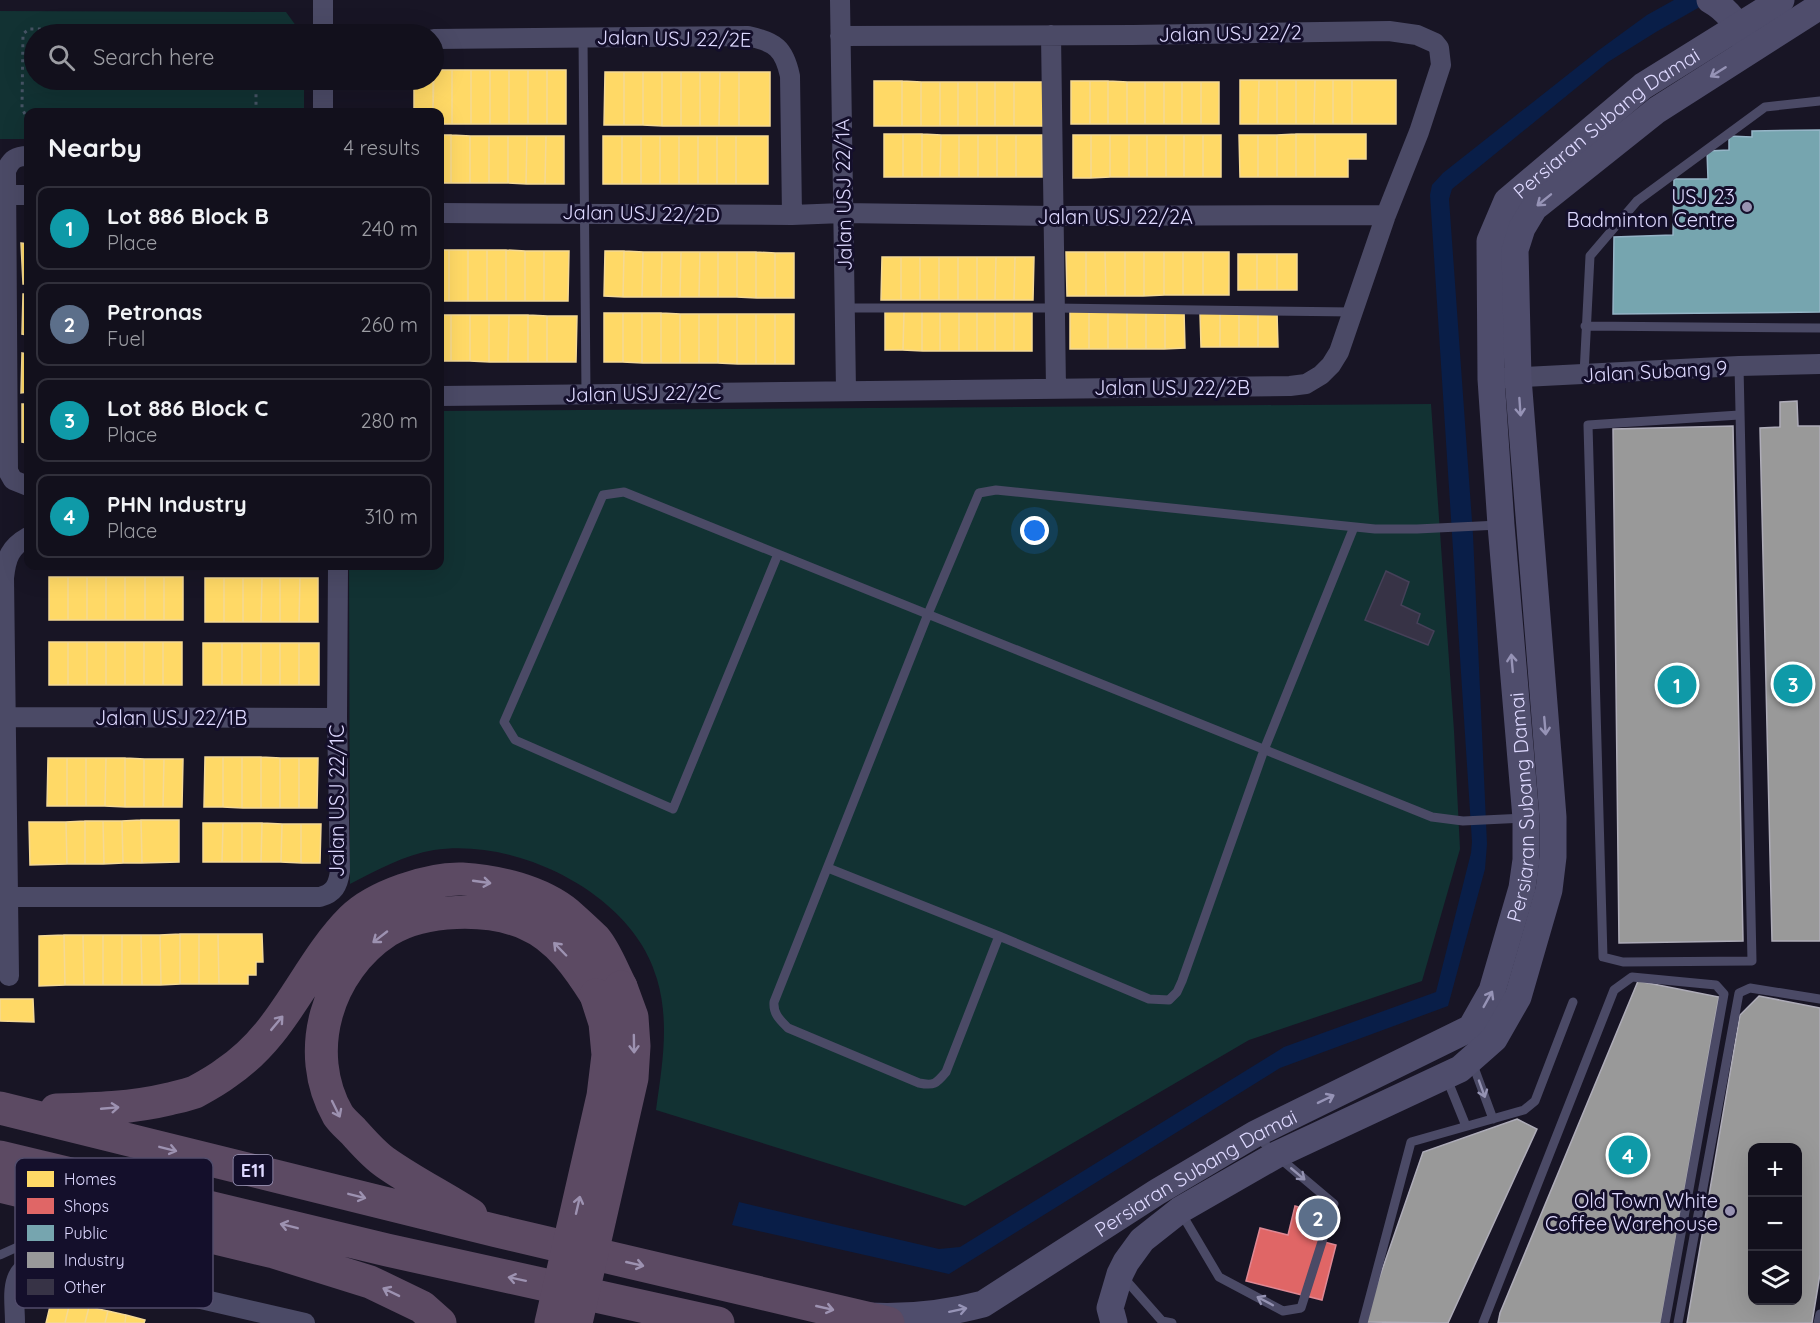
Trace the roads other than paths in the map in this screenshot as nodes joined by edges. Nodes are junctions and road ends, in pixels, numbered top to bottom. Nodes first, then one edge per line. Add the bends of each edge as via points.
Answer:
1 (323, 0) edge
2 (840, 0) edge
3 (1710, 0) edge
4 (1781, 0) edge
5 (1820, 6) edge
6 (1735, 22) junction
7 (323, 24) edge
8 (1051, 35) junction
9 (840, 36) junction
10 (583, 37) junction
11 (444, 39) edge
12 (1750, 51) junction
13 (323, 90) edge
14 (1820, 100) edge
15 (323, 108) edge
16 (24, 156) edge
17 (6, 195) junction
18 (24, 195) edge
19 (584, 212) junction
20 (444, 213) edge
21 (843, 213) junction
22 (792, 215) junction
23 (1386, 215) junction
24 (1054, 216) junction
25 (845, 308) junction
26 (1055, 308) junction
27 (1353, 312) junction
28 (1585, 326) junction
29 (1820, 328) edge
30 (1820, 364) edge
31 (1739, 366) junction
32 (1584, 374) junction
33 (1518, 378) junction
34 (1491, 379) junction
35 (1056, 388) junction
36 (846, 390) junction
37 (585, 394) junction
38 (444, 396) edge
39 (1739, 415) junction
40 (24, 484) edge
41 (1509, 525) junction
42 (1354, 527) junction
43 (24, 539) edge
44 (778, 554) junction
45 (338, 570) edge
46 (928, 615) junction
47 (6, 717) junction
48 (337, 718) junction
49 (1264, 750) junction
50 (1526, 818) junction
51 (828, 868) junction
52 (9, 897) junction
53 (999, 936) junction
54 (9, 976) dead end
55 (608, 991) junction
56 (1820, 999) edge
57 (1573, 1002) dead end
58 (1472, 1059) junction
59 (1446, 1076) junction
60 (5, 1110) edge
61 (1493, 1119) junction
62 (1466, 1126) junction
63 (1256, 1134) junction
64 (1276, 1155) junction
65 (0, 1157) edge
66 (200, 1158) edge
67 (15, 1161) edge
68 (213, 1161) edge
69 (0, 1186) edge
70 (15, 1189) edge
71 (1169, 1201) junction
72 (213, 1208) edge
73 (497, 1231) junction
74 (213, 1237) edge
75 (15, 1247) edge
76 (387, 1250) junction
77 (274, 1252) junction
78 (0, 1255) edge
79 (1120, 1274) junction
80 (213, 1302) edge
81 (16, 1308) edge
82 (1820, 1314) edge
83 (873, 1319) edge
84 (15, 1323) edge
85 (305, 1323) edge
86 (440, 1323) edge
87 (551, 1323) edge
88 (576, 1323) edge
89 (718, 1323) edge
90 (1114, 1323) edge
91 (1172, 1323) edge
92 (1363, 1323) edge
93 (1483, 1323) edge
94 (1665, 1323) edge
95 (1678, 1323) edge
96 (1818, 1323) edge

1 - 7 street
2 - 9 street, Jalan USJ 22/1A
3 - 6 street
4 - 6 street, Persiaran Subang Damai
5 - 12 street, Persiaran Subang Damai
6 - 12 street
6 - 34 street, Persiaran Subang Damai via 1643,86 1508,201 1490,241
8 - 9 street, Jalan USJ 22/2
8 - 23 street, Jalan USJ 22/2 via 1389,31 1427,39 1439,48 1441,65
8 - 24 street
9 - 21 street, Jalan USJ 22/1A
10 - 11 street, Jalan USJ 22/2E
10 - 19 lane
10 - 22 street, Jalan USJ 22/2E via 748,36 778,48 787,60 790,76
12 -> 33 street, Persiaran Subang Damai via 1658,110 1534,208 1515,250
13 - 15 street
14 - 28 lane via 1765,107 1637,201 1590,256
16 - 17 street via 10,161
17 - 18 street
17 - 40 street via 8,471 13,480
19 - 20 street, Jalan USJ 22/2D
19 - 22 street, Jalan USJ 22/2D
19 - 37 lane
21 - 22 street, Jalan USJ 22/2D
21 - 24 street, Jalan USJ 22/2A
21 - 25 street, Jalan USJ 22/1A
23 - 24 street, Jalan USJ 22/2A
23 - 27 street, Jalan USJ 22/2B
24 - 26 street
25 - 26 lane
25 - 36 street, Jalan USJ 22/1A
26 - 27 lane
26 - 35 street
27 - 35 street, Jalan USJ 22/2B via 1331,365 1306,384
28 - 29 lane
28 - 32 lane
30 - 31 street, Jalan Subang 9
31 - 32 street, Jalan Subang 9
31 - 39 lane
32 - 33 street, Jalan Subang 9
33 - 34 street, Jalan Subang 9
33 -> 41 street, Persiaran Subang Damai
34 - 41 street, Persiaran Subang Damai
35 - 36 street, Jalan USJ 22/2B
36 - 37 street, Jalan USJ 22/2C
37 - 38 street, Jalan USJ 22/2C
39 - 39 lane via 1588,425 1603,957 1623,962 1752,961
41 - 42 lane via 1439,529
50 -> 41 street, Persiaran Subang Damai
41 -> 58 street, Persiaran Subang Damai via 1553,817 1553,857 1549,890 1518,997 1494,1039
42 - 46 lane via 986,490 975,499
42 - 49 lane
43 - 47 street via 9,552 5,564
44 - 44 lane via 673,809 515,740 504,722 603,495 624,492
44 - 46 lane
45 - 48 street, Jalan USJ 22/1C
46 - 49 lane
46 - 51 lane
47 - 48 street, Jalan USJ 22/1B
47 - 52 street
48 - 52 street, Jalan USJ 22/1C via 340,871 336,888 330,894
49 - 50 lane via 1432,817 1463,821
49 - 53 lane via 1178,992 1169,999 1149,999
63 -> 50 street, Persiaran Subang Damai via 1471,1028 1492,992 1522,888
51 - 53 lane
51 - 53 lane via 774,1002 778,1018 788,1028 919,1083 937,1083 946,1072
52 - 54 street
60 -> 55 highway via 121,1107 194,1093 256,1048 287,1011 333,940 354,917 380,900 424,884 460,879 494,884 533,894 567,913 596,940
55 -> 73 highway via 578,968 555,942 528,924 495,915 459,912 424,916 388,931 360,953 340,980 327,1009 321,1043 324,1080 339,1116 384,1162
87 -> 55 highway, bridge via 603,1096 608,1055
55 -> 88 highway, bridge via 632,1017 632,1078
56 - 95 lane via 1750,988 1740,993
57 - 61 lane via 1535,1101 1524,1110
58 - 59 street, Persiaran Subang Damai
58 -> 61 lane
59 - 62 lane
59 - 64 street, Persiaran Subang Damai
60 -> 66 highway, E11
61 - 62 lane
62 - 92 lane via 1411,1142
63 - 64 lane
63 - 71 street, Persiaran Subang Damai
64 - 71 street, Persiaran Subang Damai
64 -> 71 lane via 1334,1204 1301,1308 1283,1311 1219,1276
67 -> 65 highway, E11
68 -> 73 highway, E11
69 - 70 highway
71 - 79 street, Persiaran Subang Damai
83 -> 71 street, Persiaran Subang Damai via 955,1311 983,1304
76 -> 72 highway, E11
73 -> 83 highway, E11
74 - 77 highway
75 - 78 lane
76 - 77 highway
89 -> 76 highway, E11
86 -> 77 highway via 422,1307 370,1282
79 - 90 street, Persiaran Subang Damai via 1110,1308
79 - 91 lane via 1162,1321
80 - 85 street
81 - 84 street
82 - 96 lane
93 - 94 lane via 1614,990 1632,976 1716,985 1724,994

